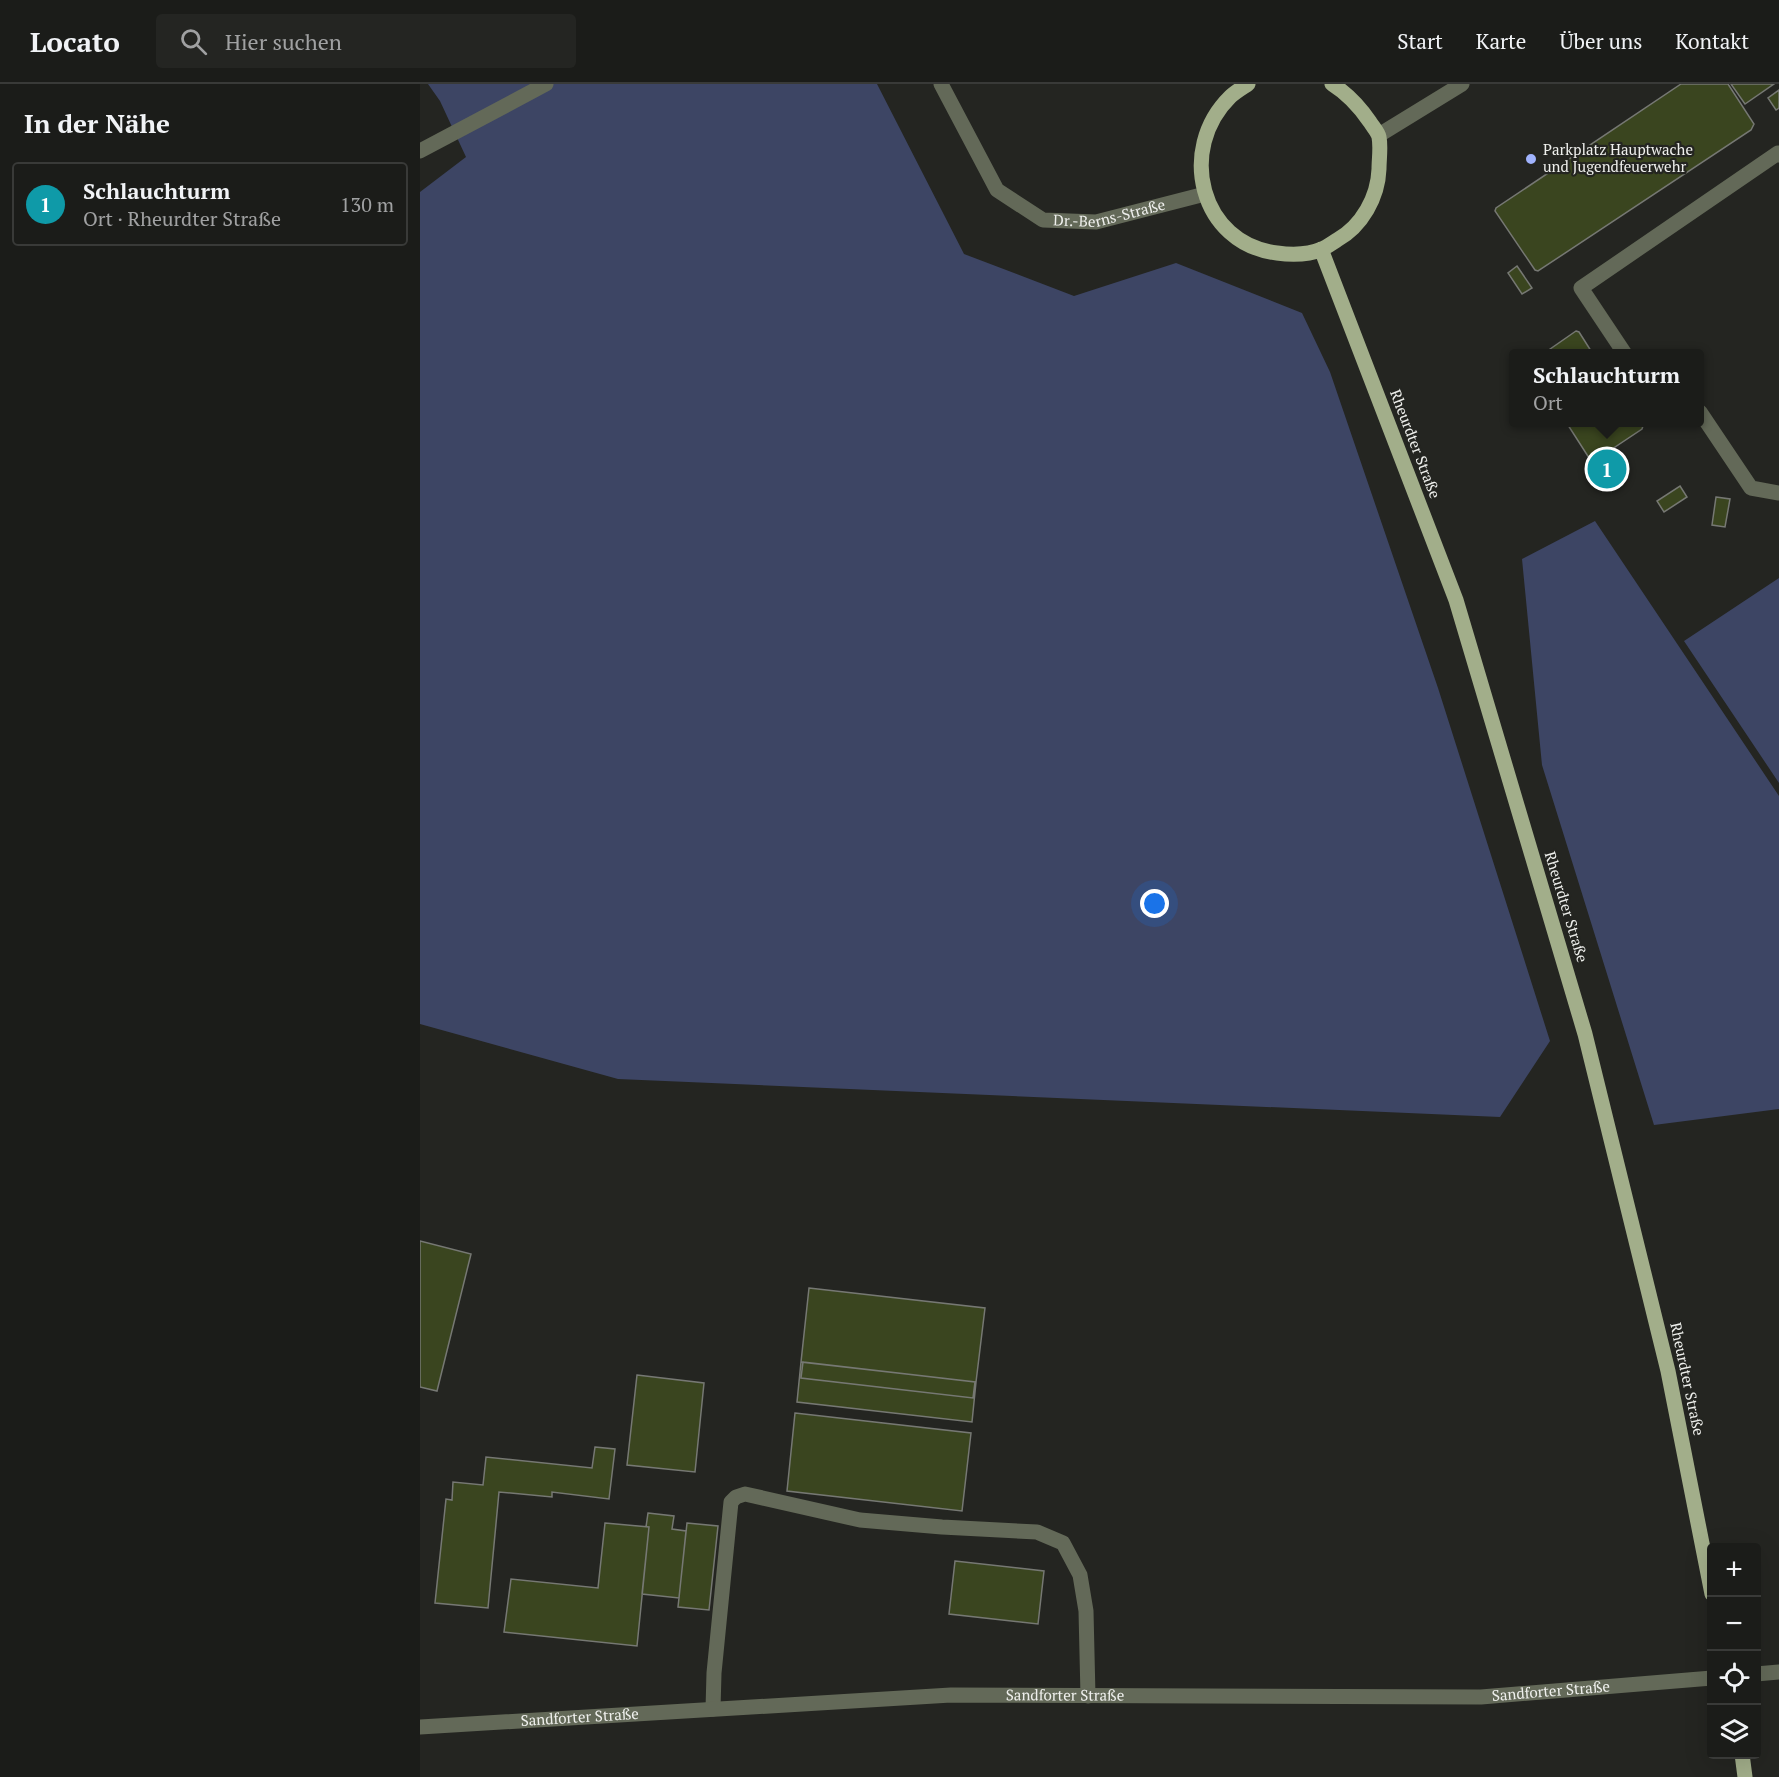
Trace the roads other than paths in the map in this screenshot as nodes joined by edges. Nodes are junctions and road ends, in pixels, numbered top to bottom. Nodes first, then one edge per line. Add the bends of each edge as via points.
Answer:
1 (546, 84) edge
2 (941, 84) edge
3 (1248, 84) edge
4 (1332, 84) edge
5 (1462, 84) edge
6 (1379, 135) junction
7 (420, 150) edge
8 (1779, 155) edge
9 (1204, 194) junction
10 (1321, 249) junction
11 (1622, 349) edge
12 (1704, 418) edge
13 (1779, 493) edge
14 (1707, 1569) edge
15 (1779, 1672) edge
16 (1761, 1674) edge
17 (1707, 1678) edge
18 (1088, 1696) junction
19 (713, 1710) junction
20 (420, 1726) edge
21 (1743, 1759) edge
22 (1745, 1777) edge

1 - 7 street
2 - 9 street, Dr.-Berns-Straße via 997,190 1043,220 1096,222
3 - 9 main road via 1231,95 1213,116 1203,141 1200,167
4 - 6 main road via 1355,101
5 - 6 street
6 - 10 main road via 1378,183 1367,212 1347,234
8 - 11 street via 1581,288
9 - 10 main road via 1218,219 1239,239 1264,251 1293,255
10 - 14 main road, Rheurdter Straße via 1456,600 1582,1022 1668,1371
12 - 13 street via 1751,488
15 - 16 street
17 - 18 street, Sandforter Straße via 1481,1697
18 - 19 street, Sandforter Straße via 951,1695
18 - 19 street via 1086,1611 1080,1575 1063,1543 1037,1532 860,1520 745,1494 731,1502
19 - 20 street, Sandforter Straße
21 - 22 main road

